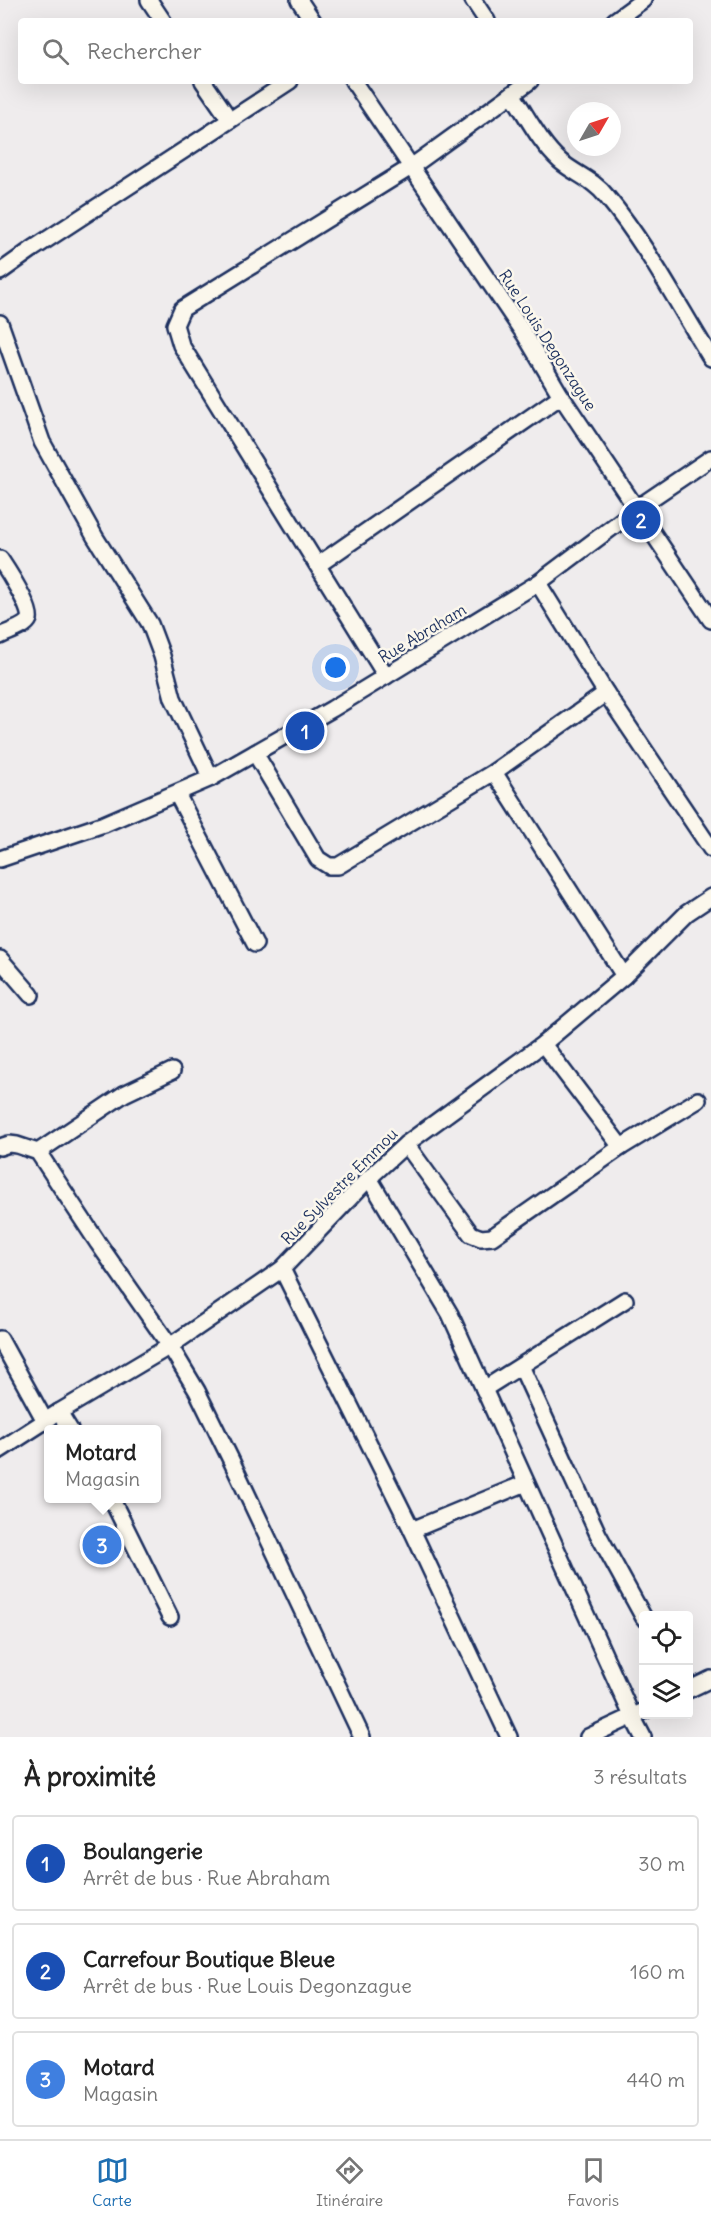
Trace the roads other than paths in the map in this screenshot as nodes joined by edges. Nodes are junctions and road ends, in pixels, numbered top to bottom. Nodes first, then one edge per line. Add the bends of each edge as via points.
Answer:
1 (149, 0) edge
2 (299, 0) edge
3 (472, 0) edge
4 (644, 0) edge
5 (161, 18) edge
6 (311, 18) edge
7 (485, 18) edge
8 (618, 18) edge
9 (205, 84) edge
10 (285, 84) edge
11 (355, 84) edge
12 (525, 84) edge
13 (512, 94) junction
14 (230, 120) junction
15 (411, 167) junction
16 (0, 272) edge
17 (0, 323) edge
18 (711, 358) edge
19 (561, 396) junction
20 (711, 458) edge
21 (637, 508) junction
22 (0, 559) edge
23 (318, 565) junction
24 (538, 583) junction
25 (711, 620) edge
26 (0, 636) edge
27 (386, 676) junction
28 (606, 693) junction
29 (255, 753) junction
30 (495, 772) junction
31 (211, 778) junction
32 (177, 794) junction
33 (711, 849) edge
34 (0, 859) edge
35 (711, 897) edge
36 (255, 944) dead end
37 (0, 959) edge
38 (624, 976) junction
39 (31, 995) dead end
40 (543, 1044) junction
41 (172, 1071) dead end
42 (698, 1100) dead end
43 (406, 1144) junction
44 (0, 1147) edge
45 (621, 1147) junction
46 (38, 1152) junction
47 (369, 1178) junction
48 (282, 1269) junction
49 (625, 1300) dead end
50 (0, 1339) edge
51 (170, 1346) junction
52 (521, 1366) junction
53 (484, 1389) junction
54 (59, 1412) junction
55 (45, 1421) junction
56 (67, 1425) edge
57 (0, 1450) edge
58 (526, 1483) junction
59 (113, 1503) edge
60 (412, 1530) junction
61 (640, 1611) edge
62 (170, 1617) dead end
63 (711, 1679) edge
64 (693, 1688) edge
65 (638, 1713) edge
66 (362, 1737) edge
67 (509, 1737) edge
68 (588, 1737) edge
69 (643, 1737) edge

1 - 5 street
2 - 6 street
3 - 7 street
4 - 8 street
9 - 14 street
10 - 14 street
11 - 15 street, Rue Louis Degonzague
12 - 13 street
13 - 15 street
13 - 18 street via 549,150 605,194 624,218
14 - 16 street
15 - 19 street, Rue Louis Degonzague via 525,335
15 - 23 street via 182,309 175,325 181,345
17 - 31 street via 42,442 150,624 173,698
19 - 21 street, Rue Louis Degonzague
19 - 23 street
20 - 21 street, Rue Abraham
21 - 24 street, Rue Abraham
21 - 25 street, Rue Louis Degonzague
22 - 26 street via 30,614 26,623
23 - 27 street
24 - 27 street, Rue Abraham
24 - 28 street
27 - 29 street, Rue Abraham
28 - 30 street
28 - 33 street
29 - 30 street via 318,859 329,866 338,866
29 - 31 street, Rue Abraham
30 - 38 street
31 - 32 street, Rue Abraham
32 - 34 street, Rue Abraham
32 - 36 street
35 - 38 street, Rue Sylvestre Emmou via 687,913
37 - 39 street
38 - 40 street, Rue Sylvestre Emmou
40 - 43 street, Rue Sylvestre Emmou
40 - 45 street
41 - 46 street via 124,1094
42 - 45 street
43 - 45 street via 471,1234 481,1238 501,1233
43 - 47 street, Rue Sylvestre Emmou
44 - 46 street via 17,1145
46 - 51 street
47 - 48 street, Rue Sylvestre Emmou
47 - 53 street via 450,1314
48 - 51 street, Rue Sylvestre Emmou
48 - 60 street
49 - 52 street
50 - 55 street
51 - 54 street, Rue Sylvestre Emmou
51 - 66 street via 230,1458
52 - 53 street
52 - 61 street via 598,1534
53 - 58 street
54 - 55 street, Rue Sylvestre Emmou
54 - 56 street
55 - 57 street, Rue Sylvestre Emmou
58 - 60 street
58 - 65 street
59 - 62 street
60 - 67 street
63 - 64 street
65 - 68 street
65 - 69 street

